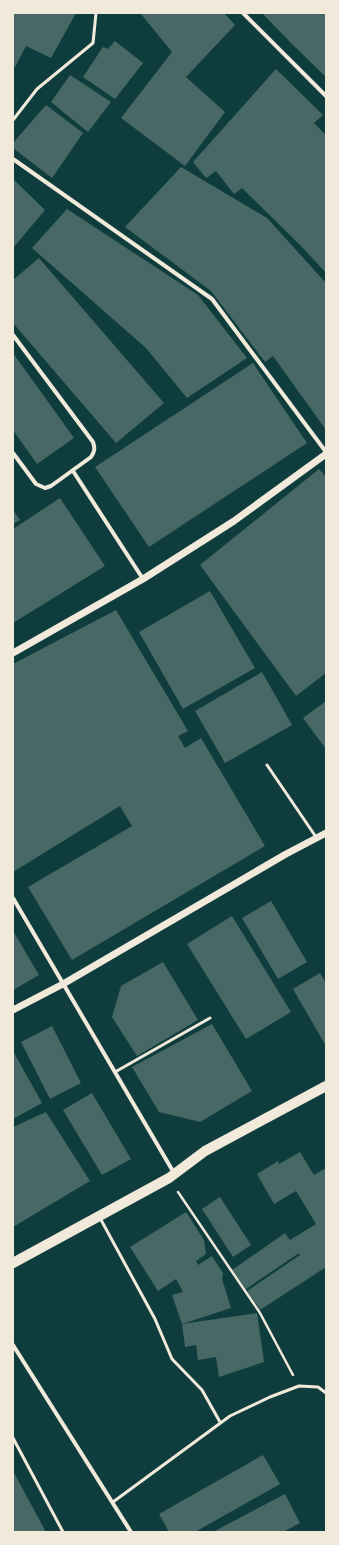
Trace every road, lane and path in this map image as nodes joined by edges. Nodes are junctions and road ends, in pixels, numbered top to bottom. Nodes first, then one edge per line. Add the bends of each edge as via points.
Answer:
1 (96, 13) edge
2 (243, 13) edge
3 (326, 96) edge
4 (13, 120) edge
5 (13, 159) edge
6 (13, 335) edge
7 (13, 453) edge
8 (326, 453) edge
9 (73, 471) junction
10 (143, 579) junction
11 (13, 653) edge
12 (267, 765) dead end
13 (326, 833) edge
14 (317, 839) junction
15 (13, 898) edge
16 (63, 984) junction
17 (13, 1010) edge
18 (210, 1018) dead end
19 (115, 1072) junction
20 (326, 1086) edge
21 (172, 1175) junction
22 (99, 1217) junction
23 (13, 1263) edge
24 (13, 1345) edge
25 (299, 1386) junction
26 (326, 1393) edge
27 (220, 1422) junction
28 (13, 1438) edge
29 (113, 1502) junction
30 (63, 1532) edge
31 (131, 1532) edge

1 - 4 lane via 93,43 37,90
2 - 3 street
5 - 8 street via 212,299
6 - 9 street via 93,442 94,452
7 - 9 street via 40,487 51,486
8 - 10 street via 234,521
9 - 10 street
10 - 11 street
12 - 14 lane
13 - 14 street
14 - 16 street via 286,854
15 - 16 street
16 - 17 street
16 - 19 street
18 - 19 lane
19 - 21 street
20 - 21 main road via 205,1151
21 - 22 main road
21 - 25 path via 260,1313
22 - 23 main road
22 - 27 lane via 155,1319 172,1359 202,1390
24 - 29 street
25 - 26 lane via 318,1387
25 - 27 lane via 270,1397
27 - 29 lane
28 - 30 lane
29 - 31 street

